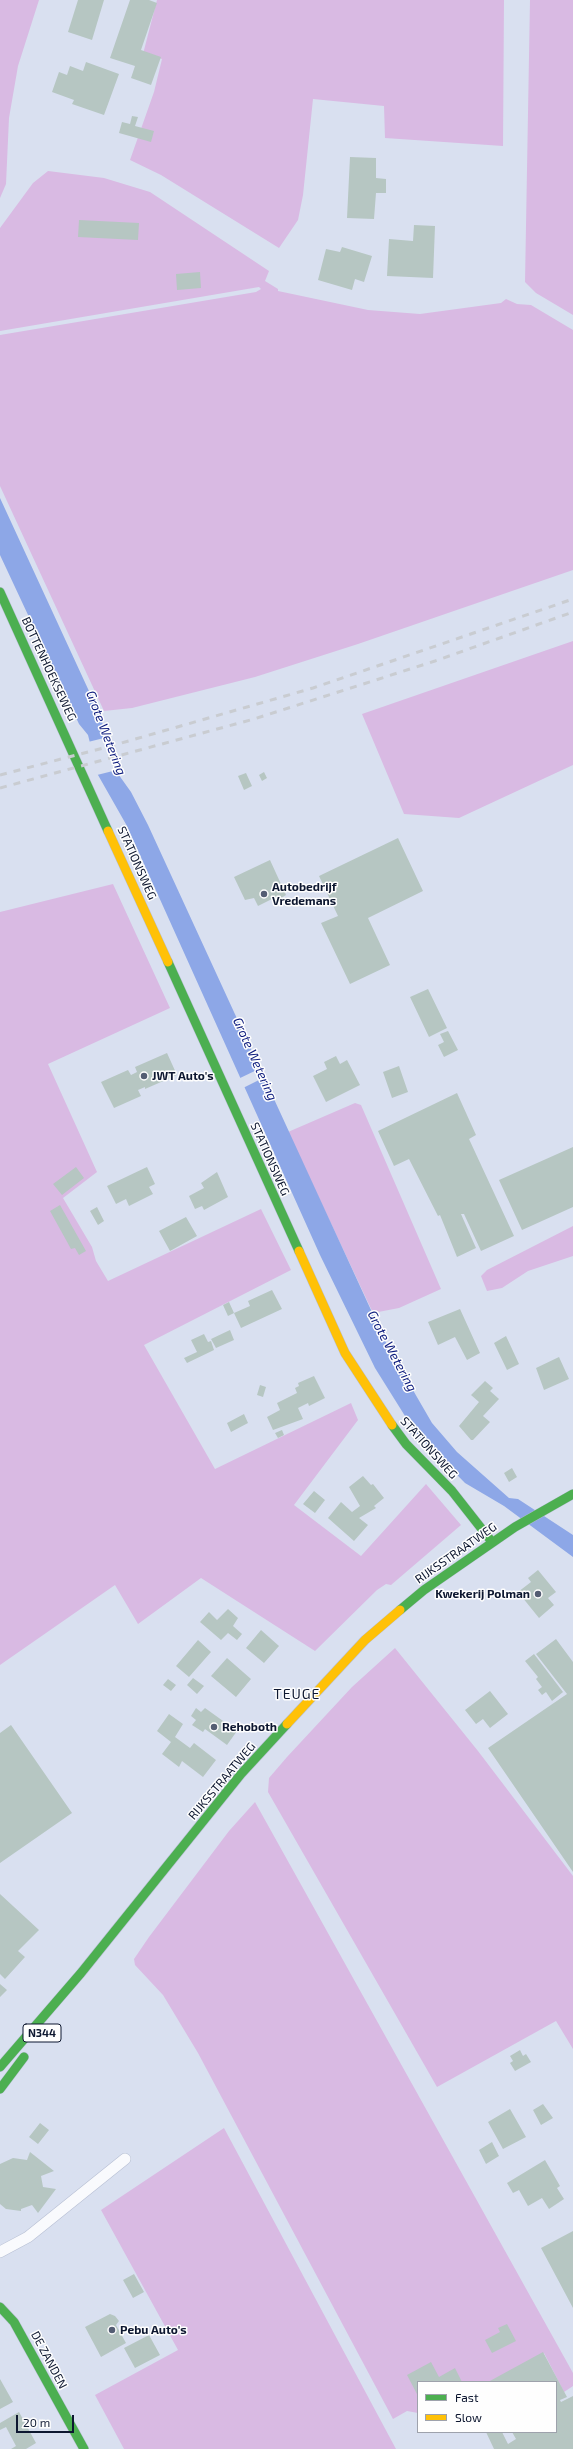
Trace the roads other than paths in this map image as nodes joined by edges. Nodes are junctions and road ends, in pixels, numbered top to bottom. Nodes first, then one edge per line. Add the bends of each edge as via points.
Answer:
1 (0, 592) edge
2 (75, 755) joint
3 (573, 1494) edge
4 (492, 1542) junction
5 (80, 1973) junction
6 (37, 2039) dead end
7 (28, 2052) dead end
8 (0, 2067) edge
9 (0, 2089) edge
10 (125, 2159) dead end
11 (0, 2252) edge
12 (0, 2307) edge
13 (84, 2449) edge

1 - 2 street, BOTTENHOEKSEWEG
2 - 4 street, STATIONSWEG via 345,1353 370,1394 406,1444 452,1491
3 - 4 street, RIJKSSTRAATWEG / N344
4 - 5 street, RIJKSSTRAATWEG / N344 via 424,1590 365,1640 241,1774
5 - 6 street, RIJKSSTRAATWEG / N344
5 - 8 street, RIJKSSTRAATWEG / N344
7 - 9 street, N344
10 - 11 lane via 28,2237
12 - 13 street, DE ZANDEN via 14,2322

